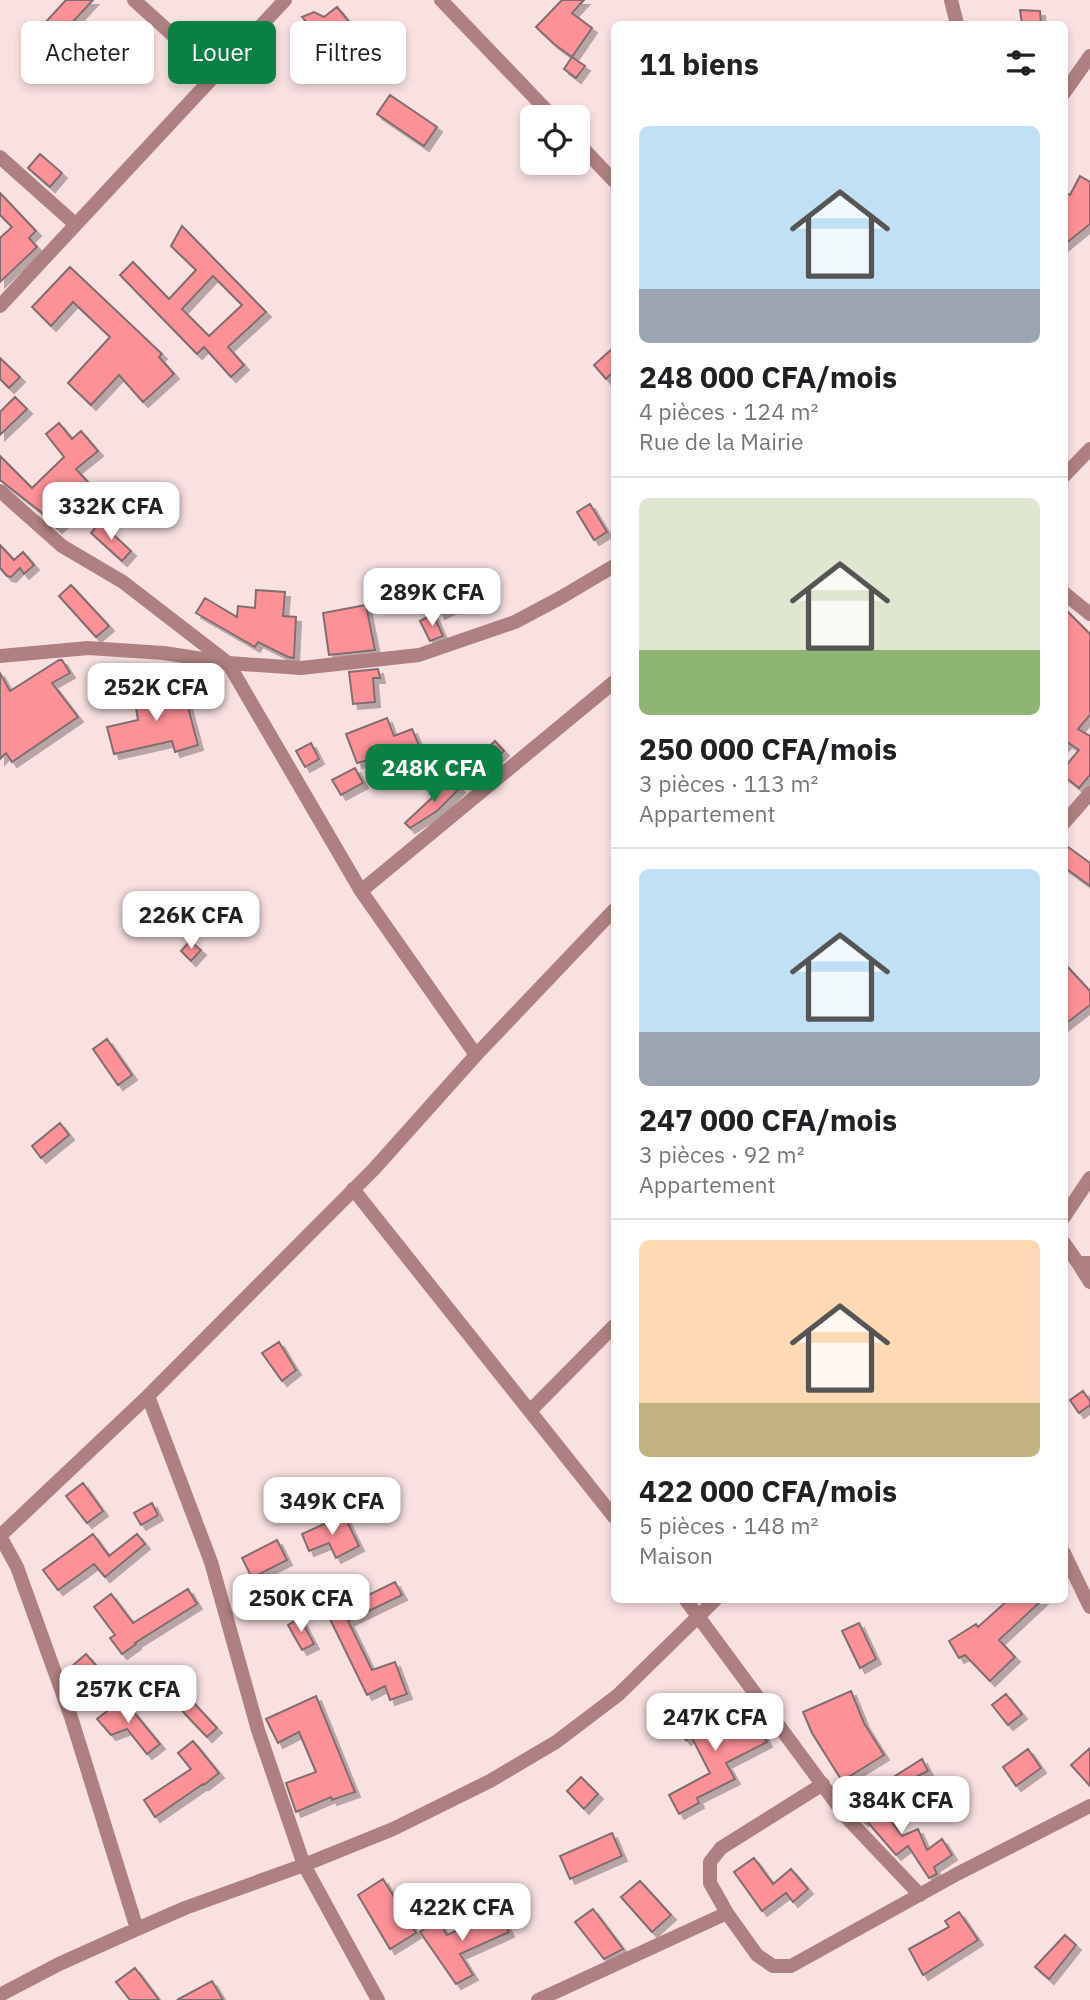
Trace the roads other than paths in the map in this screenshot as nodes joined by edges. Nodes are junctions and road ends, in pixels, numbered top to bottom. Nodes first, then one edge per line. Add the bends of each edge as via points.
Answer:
1 (134, 0) edge
2 (285, 0) edge
3 (441, 0) edge
4 (951, 0) edge
5 (266, 21) edge
6 (956, 21) edge
7 (168, 31) edge
8 (1090, 56) edge
9 (208, 84) edge
10 (1068, 87) edge
11 (542, 105) edge
12 (590, 156) edge
13 (0, 157) edge
14 (611, 178) edge
15 (75, 224) junction
16 (0, 306) edge
17 (1090, 449) edge
18 (1068, 472) edge
19 (0, 491) edge
20 (611, 568) edge
21 (1068, 596) edge
22 (1090, 614) edge
23 (0, 656) edge
24 (228, 663) junction
25 (611, 684) edge
26 (1090, 793) edge
27 (1068, 818) edge
28 (360, 891) junction
29 (611, 913) edge
30 (475, 1055) junction
31 (1090, 1178) edge
32 (354, 1189) junction
33 (1068, 1211) edge
34 (1068, 1247) edge
35 (1084, 1263) edge
36 (1090, 1282) edge
37 (611, 1329) edge
38 (148, 1396) junction
39 (531, 1410) junction
40 (611, 1513) edge
41 (0, 1536) edge
42 (1068, 1561) edge
43 (689, 1603) edge
44 (712, 1603) edge
45 (1090, 1607) edge
46 (700, 1616) junction
47 (824, 1784) junction
48 (1090, 1806) edge
49 (304, 1866) junction
50 (920, 1895) junction
51 (727, 1913) junction
52 (137, 1929) junction
53 (0, 1995) edge
54 (378, 2000) edge
55 (538, 2000) edge

1 - 7 street
2 - 5 street
3 - 11 street
4 - 6 street
8 - 10 street
9 - 15 street
12 - 14 street
13 - 15 street
15 - 16 street
17 - 18 street
19 - 24 street via 62,546 123,582
20 - 24 street via 515,622 419,655 301,668
21 - 22 street
23 - 24 street via 88,648
24 - 28 street
25 - 28 street
26 - 27 street
28 - 30 street
29 - 30 street
30 - 32 street
31 - 33 street
32 - 38 street
32 - 39 street
34 - 35 street
35 - 36 street
37 - 39 street
38 - 41 street
38 - 49 street via 211,1562 258,1730
39 - 40 street
41 - 52 street via 17,1567 71,1717
42 - 45 street
43 - 46 street
44 - 46 street
46 - 47 street
46 - 49 street via 618,1695 556,1742 405,1823
47 - 50 street via 848,1818
47 - 51 street via 721,1849 710,1862 710,1883
48 - 50 street
49 - 52 street
49 - 54 street
50 - 51 street via 791,1966 773,1966 757,1955
51 - 55 street
52 - 53 street

